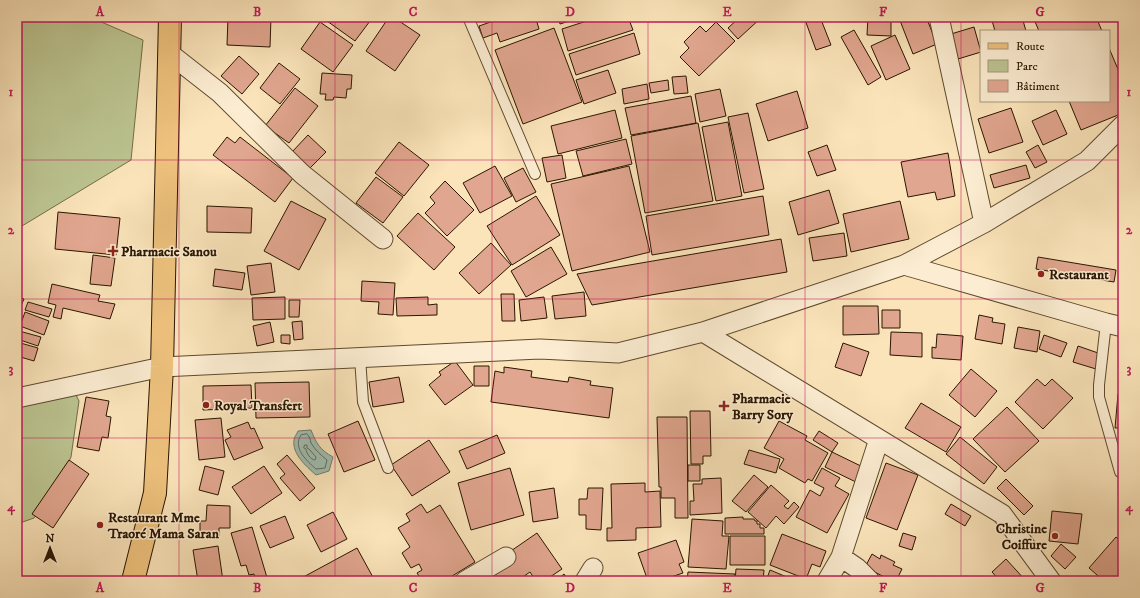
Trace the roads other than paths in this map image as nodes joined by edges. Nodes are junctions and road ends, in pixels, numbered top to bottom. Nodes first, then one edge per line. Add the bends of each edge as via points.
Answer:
1 (170, 17) edge
2 (468, 17) edge
3 (939, 17) edge
4 (169, 53) junction
5 (1123, 125) edge
6 (535, 174) dead end
7 (984, 223) junction
8 (383, 239) dead end
9 (904, 265) junction
10 (1114, 325) edge
11 (703, 332) junction
12 (360, 357) junction
13 (162, 367) junction
14 (17, 398) edge
15 (879, 440) junction
16 (388, 468) dead end
17 (1120, 472) dead end
18 (841, 556) junction
19 (506, 557) dead end
20 (133, 581) edge
21 (465, 581) edge
22 (827, 581) edge
23 (870, 581) edge
24 (1051, 581) edge

1 - 4 main road
2 - 6 lane
3 - 7 street
4 - 8 street via 220,93 302,174
4 - 13 main road
5 - 7 street via 1087,161
7 - 9 street
9 - 10 street
9 - 11 street
10 - 17 lane via 1098,385
11 - 12 street via 618,353 540,349
11 - 15 street
12 - 13 street
12 - 16 lane via 363,402
13 - 14 street
13 - 20 main road via 155,493
15 - 18 street
15 - 24 street via 1002,514
18 - 22 street
18 - 23 street
19 - 21 street

